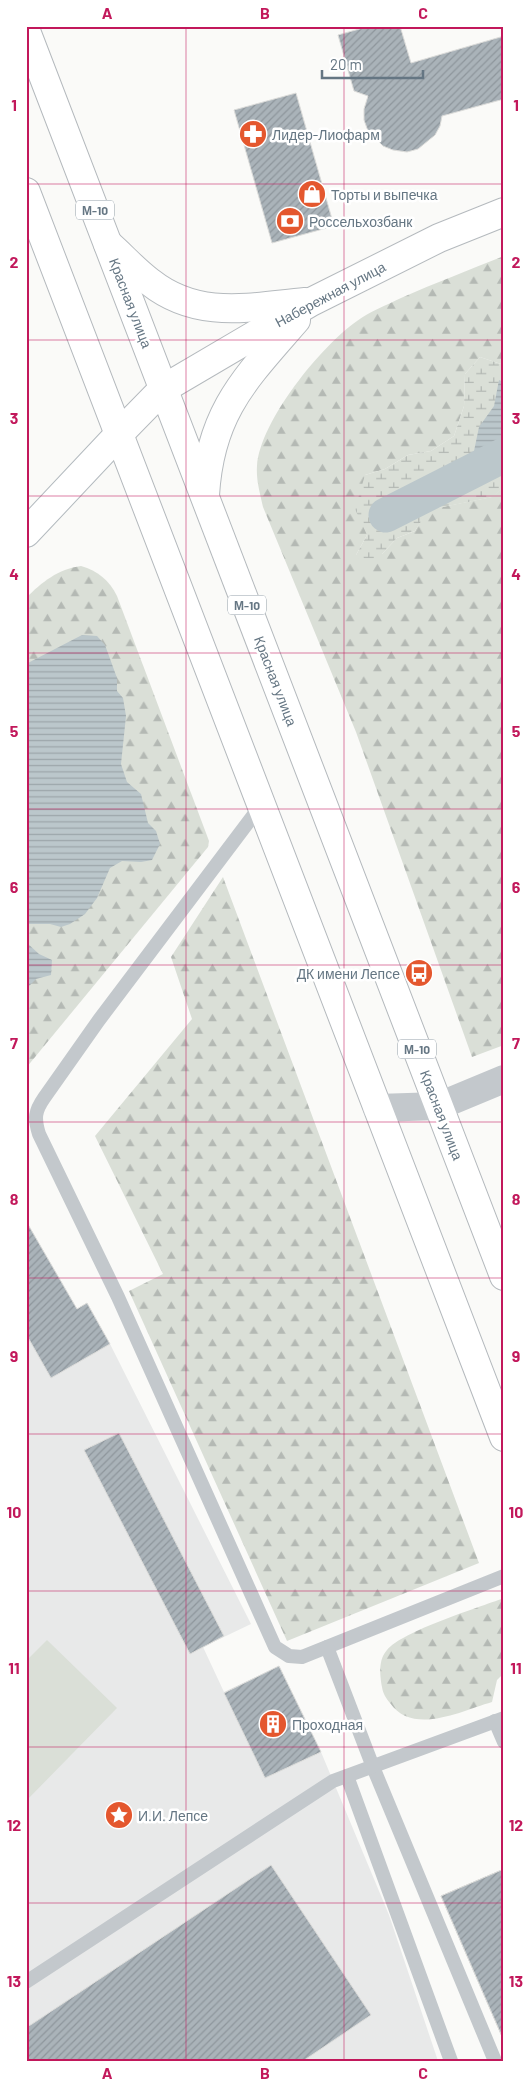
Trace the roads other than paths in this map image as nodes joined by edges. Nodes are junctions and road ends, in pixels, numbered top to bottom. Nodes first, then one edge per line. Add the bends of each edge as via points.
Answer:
1 (26, 31) edge
2 (26, 192) edge
3 (504, 212) edge
4 (108, 244) junction
5 (311, 302) junction
6 (163, 389) junction
7 (120, 433) junction
8 (205, 495) junction
9 (26, 533) edge
10 (262, 804) junction
11 (504, 1080) edge
12 (439, 1106) junction
13 (377, 1108) junction
14 (504, 1276) edge
15 (504, 1437) edge
16 (504, 1576) edge
17 (327, 1647) junction
18 (499, 1719) edge
19 (504, 1742) edge
20 (373, 1767) junction
21 (347, 1776) junction
22 (26, 1982) edge
23 (451, 2061) edge
24 (495, 2061) edge

1 - 4 main road, Красная улица / М-10
2 - 7 main road
3 - 5 main road, Набережная улица via 439,238
4 - 5 main road via 151,283 172,296 205,308
4 - 6 main road, Красная улица / М-10
5 - 6 main road, Набережная улица
5 - 8 main road via 260,360 232,398 213,442
6 - 7 main road, Набережная улица
6 - 8 main road, Красная улица / М-10
7 - 9 main road
7 - 10 main road
8 - 12 main road, Красная улица / М-10
10 - 13 main road
10 - 17 lane via 87,1037 36,1109 35,1121 275,1647 289,1656 302,1657
11 - 12 street
12 - 13 street
12 - 14 main road, Красная улица / М-10
13 - 15 main road
16 - 17 lane
17 - 20 lane
18 - 19 lane
18 - 20 lane
20 - 21 lane
20 - 24 lane
21 - 22 lane via 333,1781
21 - 23 lane

